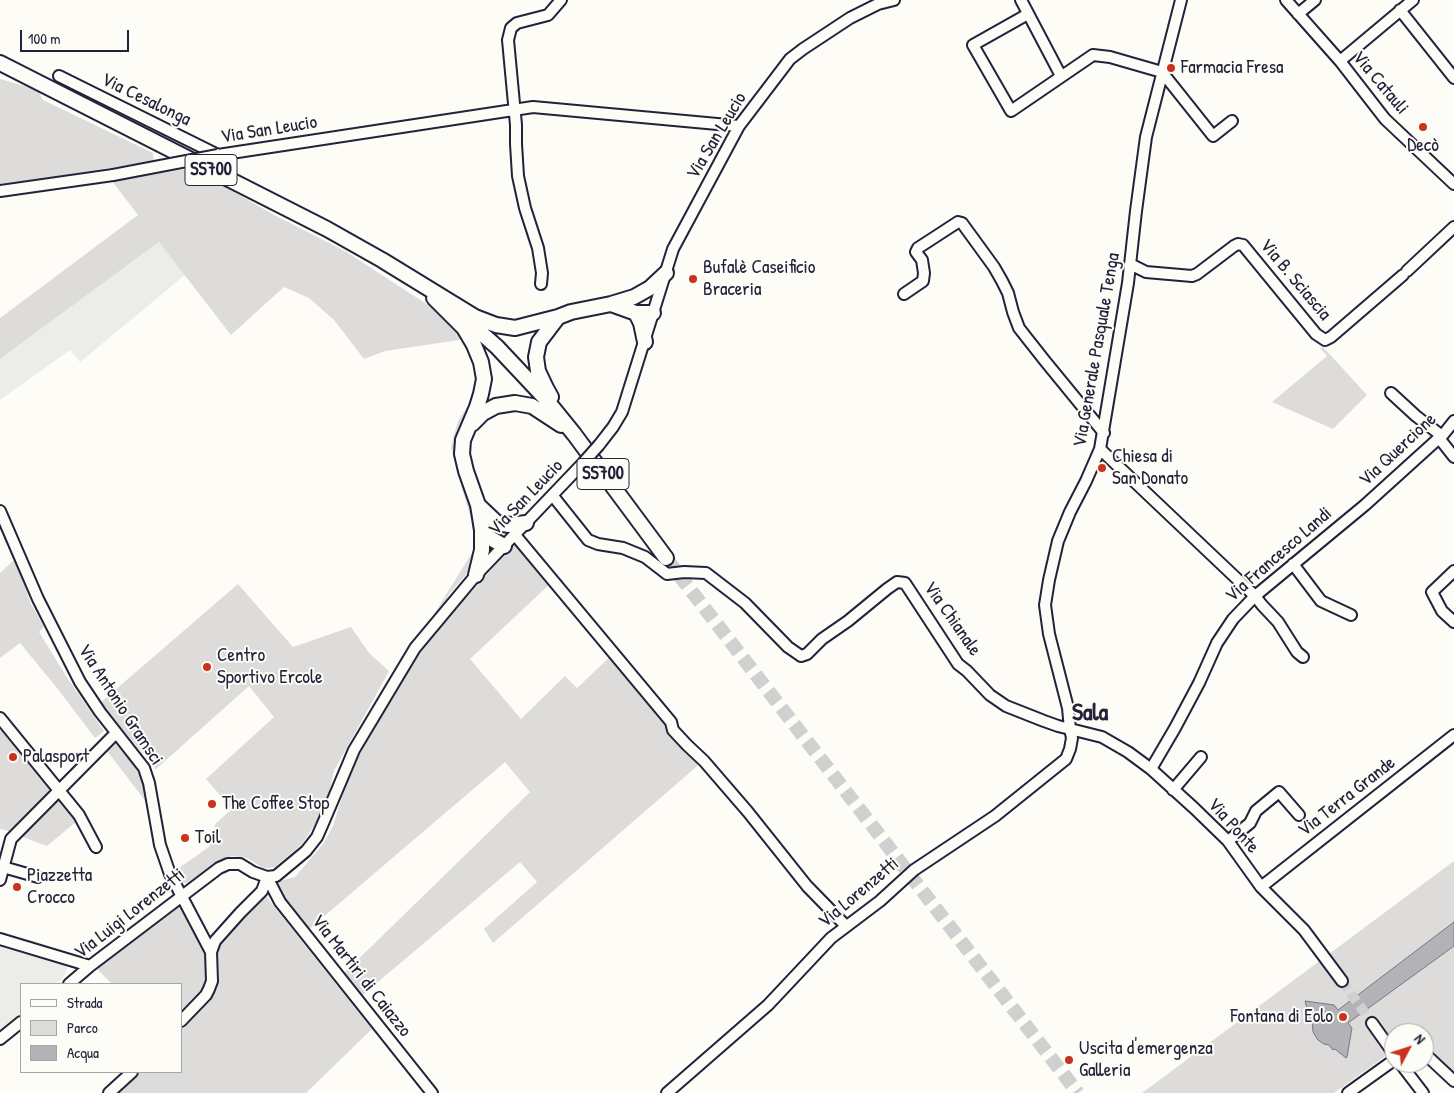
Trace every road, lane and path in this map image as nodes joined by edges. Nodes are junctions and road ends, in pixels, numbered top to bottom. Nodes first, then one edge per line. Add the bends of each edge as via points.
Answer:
1 (561, 0) edge
2 (894, 0) edge
3 (1021, 0) edge
4 (1181, 0) edge
5 (1286, 0) edge
6 (1315, 0) edge
7 (1413, 0) edge
8 (1400, 10) junction
9 (1028, 14) junction
10 (1298, 14) junction
11 (1340, 61) junction
12 (0, 63) edge
13 (1162, 72) junction
14 (59, 76) dead end
15 (1061, 76) junction
16 (1454, 78) edge
17 (514, 110) junction
18 (1232, 121) dead end
19 (739, 126) junction
20 (218, 155) junction
21 (1454, 184) edge
22 (0, 191) edge
23 (1454, 227) edge
24 (1130, 264) junction
25 (1146, 272) junction
26 (666, 273) junction
27 (1128, 283) junction
28 (420, 284) junction
29 (541, 284) dead end
30 (904, 294) dead end
31 (634, 297) junction
32 (611, 304) junction
33 (636, 313) junction
34 (653, 313) junction
35 (558, 318) junction
36 (645, 342) junction
37 (1392, 394) dead end
38 (1454, 421) edge
39 (470, 426) junction
40 (1104, 433) junction
41 (574, 434) junction
42 (1440, 437) junction
43 (1100, 449) junction
44 (1454, 457) edge
45 (553, 496) junction
46 (1365, 505) joint
47 (478, 506) junction
48 (0, 511) edge
49 (497, 523) junction
50 (526, 523) junction
51 (482, 530) junction
52 (515, 535) junction
53 (504, 546) junction
54 (666, 558) tunnel mouth
55 (1293, 564) junction
56 (1454, 571) edge
57 (476, 575) junction
58 (1255, 596) junction
59 (1351, 615) dead end
60 (1454, 622) edge
61 (1303, 657) dead end
62 (0, 718) edge
63 (1070, 729) junction
64 (116, 733) junction
65 (1454, 735) edge
66 (1201, 756) dead end
67 (1151, 769) junction
68 (58, 790) junction
69 (1173, 790) junction
70 (1299, 815) dead end
71 (1228, 841) junction
72 (96, 847) dead end
73 (3, 867) junction
74 (38, 877) dead end
75 (268, 877) junction
76 (0, 880) edge
77 (1261, 887) junction
78 (181, 896) junction
79 (846, 926) junction
80 (0, 939) edge
81 (212, 952) junction
82 (64, 958) junction
83 (90, 966) junction
84 (1342, 981) tunnel mouth
85 (69, 983) edge
86 (70, 983) edge
87 (182, 1020) edge
88 (20, 1023) edge
89 (1372, 1023) tunnel mouth
90 (0, 1038) edge
91 (1384, 1040) edge
92 (1434, 1062) edge
93 (1384, 1067) edge
94 (131, 1073) edge
95 (1408, 1073) edge
96 (1454, 1081) edge
97 (109, 1093) edge
98 (432, 1093) edge
99 (667, 1093) edge
100 (1348, 1093) edge
101 (1423, 1093) edge

1 - 17 street via 548,15 516,23 511,28 508,40
2 - 19 street, Via San Leucio via 850,18 790,59
3 - 9 street
4 - 13 street, Via Generale Pasquale Tenga
5 - 10 street, Via Catauli
6 - 10 street
7 - 8 street
8 - 11 street
8 - 16 street
9 - 15 street
9 - 15 street via 973,45 1012,111
10 - 11 street, Via Catauli
11 - 21 street, Via Catauli via 1385,119
12 - 28 highway, SS700 via 327,229
13 - 15 street via 1093,55
13 - 18 street via 1213,136
13 - 24 street, Via Generale Pasquale Tenga via 1146,137
14 - 20 street, Via Cesalonga
17 - 19 street, Via San Leucio via 534,107
17 - 20 street, Via San Leucio
17 - 29 street via 518,176 538,248
19 - 26 street, Via San Leucio via 673,249
20 - 22 street, Via San Leucio, bridge via 113,175
23 - 25 street, Via B. Sciascia via 1325,340 1316,334 1243,245 1234,246 1192,276
24 - 25 street
24 - 27 street, Via Generale Pasquale Tenga
25 - 27 street
26 - 31 highway, SS700
26 - 34 street, Via San Leucio
27 - 40 street, Via Generale Pasquale Tenga
28 - 35 highway, SS700 via 496,326 516,328
28 - 39 highway, SS700 via 464,328 481,362 484,379
28 - 41 highway, SS700 via 497,347
30 - 40 street via 923,281 922,260 916,252 918,248 958,222 962,224 998,274 1020,328
31 - 32 highway, SS700
31 - 34 highway via 645,302
32 - 33 highway
32 - 35 highway, SS700
33 - 34 highway
33 - 36 highway
34 - 36 street, Via San Leucio
35 - 41 highway, SS700 via 539,342 536,357 546,388
36 - 45 street, Via San Leucio, bridge via 622,412 599,445
37 - 42 street
38 - 42 street, Via Quercione
39 - 41 highway, SS700 via 496,406 515,403 532,406
39 - 47 highway, SS700 via 463,440 462,454
40 - 43 street, Via Generale Pasquale Tenga
41 - 54 highway, SS700
42 - 44 street
42 - 46 street, Via Quercione
43 - 58 street
43 - 63 street, Via Generale Pasquale Tenga via 1058,541 1045,605
45 - 50 street, Via San Leucio
45 - 63 street, Via Chianale via 588,540 645,557 667,574 706,572 745,603 801,656 886,589 898,582 905,583 958,664 990,695 1006,706
46 - 55 street, Via Francesco Landi
47 - 49 highway, SS700
47 - 51 highway, SS700
48 - 64 street, Via Antonio Gramsci via 38,599 80,682
49 - 50 highway
49 - 53 highway
50 - 52 street, Via San Leucio
51 - 53 highway
51 - 57 highway, SS700 via 482,550
52 - 53 street, Via San Leucio
52 - 79 street via 672,722 674,730
53 - 57 street, Via San Leucio
55 - 58 street, Via Francesco Landi
55 - 59 street via 1321,601
56 - 60 street via 1432,592 1442,611
57 - 75 street, Via San Leucio via 415,648 398,675 354,750 317,837 285,869 276,876
58 - 61 street
58 - 67 street, Via Francesco Landi via 1232,620 1217,643 1176,728
62 - 68 street
63 - 67 street, Via Ponte via 1102,737
63 - 79 street, Via Lorenzetti via 1072,738 1066,759 1053,771 995,816 914,870 880,902
64 - 68 street
64 - 78 street, Via Antonio Gramsci via 144,768 160,845
65 - 77 street, Via Terra Grande
66 - 69 street
67 - 69 street, Via Ponte
68 - 72 street via 79,815
68 - 73 street via 11,839
69 - 71 street, Via Ponte
70 - 71 street via 1279,792
71 - 77 street, Via Ponte
73 - 74 street
73 - 76 street
75 - 78 street, Via Luigi Lorenzetti via 240,864 228,864
75 - 81 street via 262,891 215,941
75 - 98 street, Via Martiri di Caiazzo via 280,902
77 - 84 street, Via Ponte via 1304,930
78 - 81 street, Via Antonio Gramsci
78 - 83 street, Via Luigi Lorenzetti
79 - 99 street, Via Lorenzetti via 768,1005
80 - 82 street
81 - 87 street via 209,989
82 - 83 street
82 - 85 street via 71,968
83 - 86 street, Via Luigi Lorenzetti
88 - 90 street
89 - 91 street
92 - 96 street
93 - 100 street
94 - 97 street
95 - 101 street

